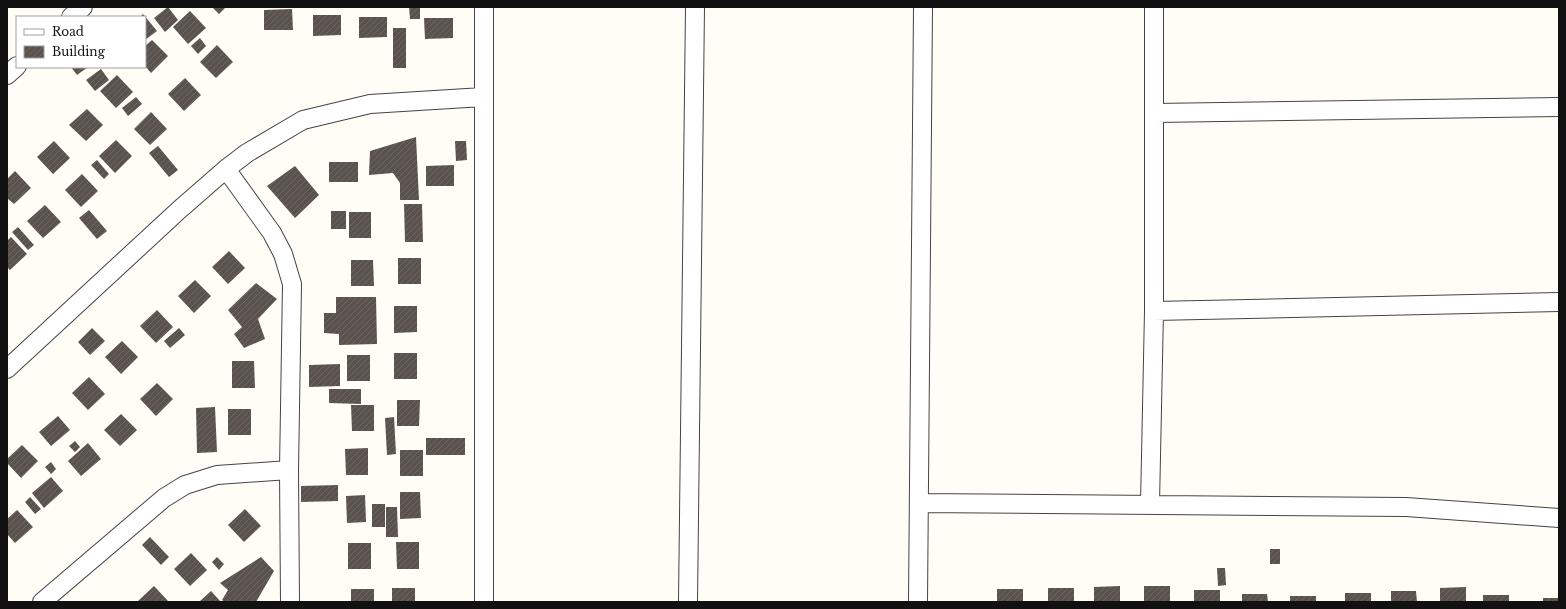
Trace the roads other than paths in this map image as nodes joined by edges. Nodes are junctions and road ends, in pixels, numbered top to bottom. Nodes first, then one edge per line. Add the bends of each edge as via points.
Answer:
1 (484, 7) edge
2 (695, 7) edge
3 (923, 7) edge
4 (1154, 7) edge
5 (16, 67) edge
6 (7, 75) edge
7 (483, 97) junction
8 (1559, 107) edge
9 (1155, 113) junction
10 (226, 169) junction
11 (1559, 302) edge
12 (1154, 311) junction
13 (7, 369) edge
14 (289, 470) junction
15 (919, 502) junction
16 (1150, 504) junction
17 (1559, 518) edge
18 (42, 602) edge
19 (290, 602) edge
20 (484, 602) edge
21 (688, 602) edge
22 (918, 602) edge

1 - 7 street
2 - 21 street
3 - 15 street
4 - 9 street
5 - 6 street
7 - 10 street via 370,104 303,120 247,153
7 - 20 street
8 - 9 street
9 - 12 street
10 - 13 street
10 - 14 street via 272,233 283,254 292,284
11 - 12 street
12 - 16 street
14 - 18 street via 218,475 185,485 164,498
14 - 19 street
15 - 16 street
15 - 22 street
16 - 17 street via 1406,507

